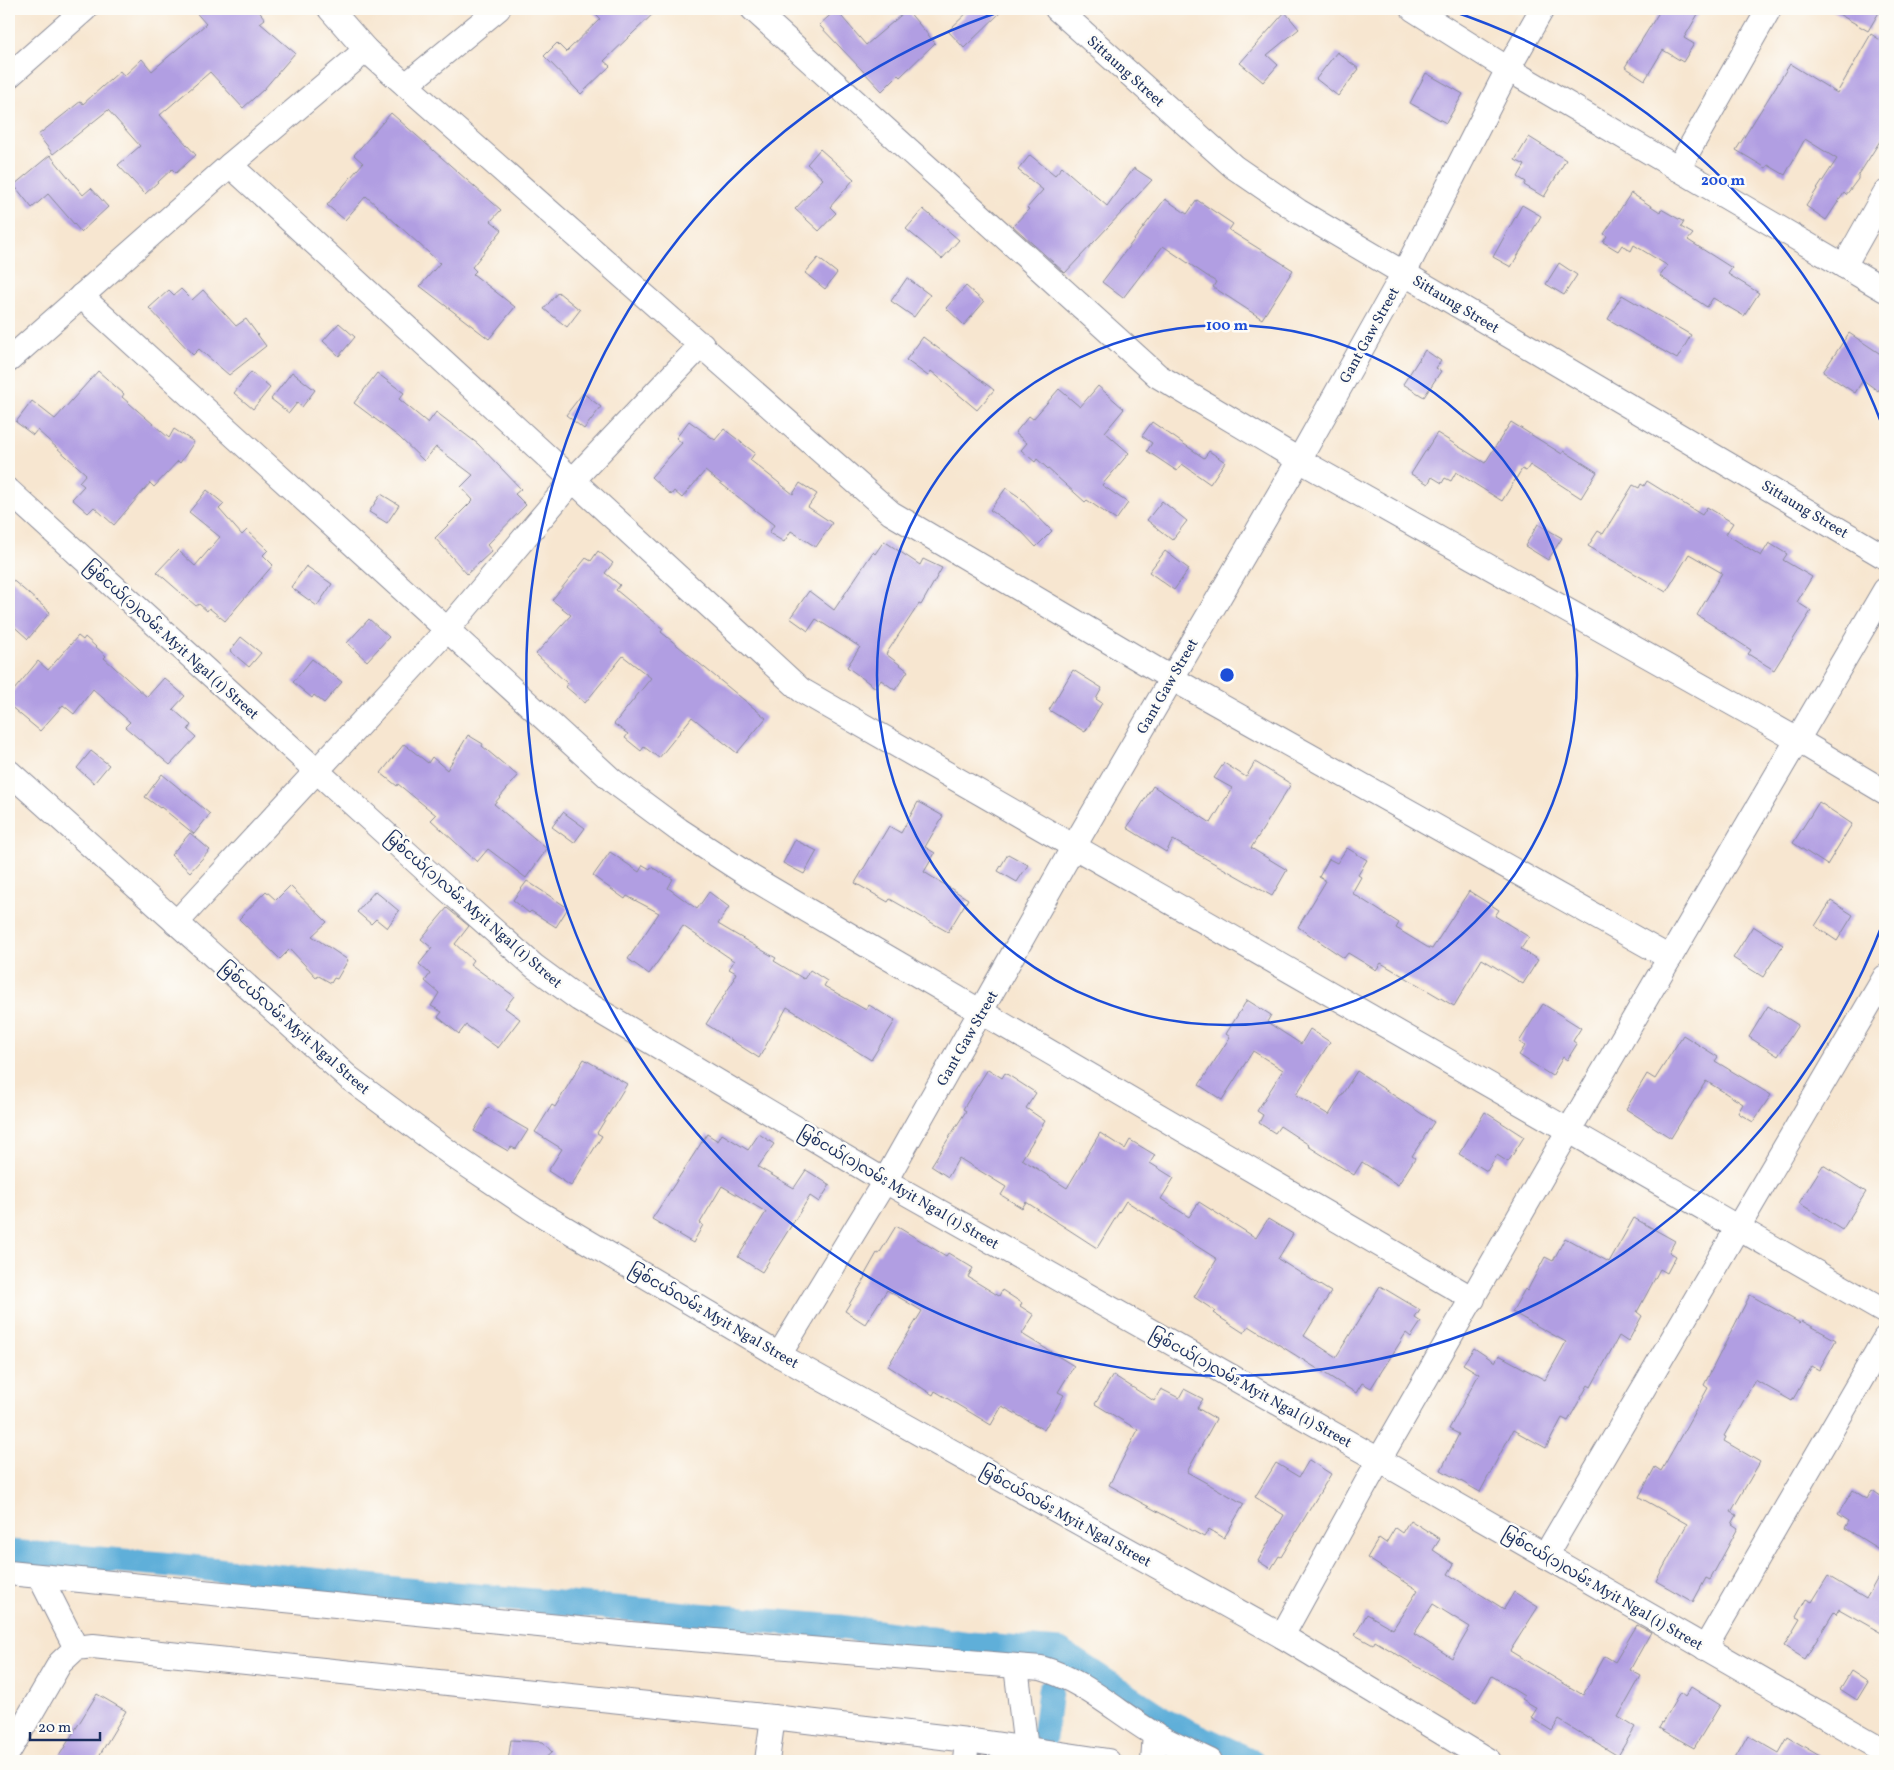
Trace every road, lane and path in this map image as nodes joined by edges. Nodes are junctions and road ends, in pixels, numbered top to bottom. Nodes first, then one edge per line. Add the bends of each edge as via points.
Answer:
1 (85, 9) edge
2 (330, 9) edge
3 (498, 9) edge
4 (753, 9) edge
5 (1057, 9) edge
6 (1413, 9) edge
7 (1542, 9) edge
8 (1769, 9) edge
9 (366, 50) junction
10 (1508, 69) junction
11 (9, 76) edge
12 (406, 85) junction
13 (230, 165) junction
14 (1678, 169) junction
15 (1885, 193) edge
16 (1844, 266) junction
17 (1404, 273) junction
18 (1885, 290) edge
19 (81, 296) junction
20 (702, 344) junction
21 (9, 360) edge
22 (1299, 460) junction
23 (573, 480) junction
24 (9, 492) edge
25 (1885, 557) edge
26 (1885, 590) edge
27 (447, 630) junction
28 (1171, 678) junction
29 (1796, 739) junction
30 (9, 772) edge
31 (316, 772) junction
32 (1885, 792) edge
33 (1073, 848) junction
34 (176, 923) junction
35 (1670, 958) junction
36 (1885, 977) edge
37 (981, 1013) junction
38 (1569, 1130) junction
39 (885, 1181) junction
40 (1739, 1228) junction
41 (1473, 1299) junction
42 (1885, 1312) edge
43 (1885, 1338) edge
44 (779, 1355) junction
45 (1379, 1460) junction
46 (1545, 1556) junction
47 (9, 1574) edge
48 (40, 1577) junction
49 (1282, 1636) junction
50 (76, 1648) junction
51 (1704, 1648) junction
52 (1016, 1666) junction
53 (773, 1717) junction
54 (1155, 1734) junction
55 (1029, 1749) junction
56 (9, 1751) edge
57 (966, 1751) edge
58 (1885, 1751) edge
59 (767, 1761) edge
60 (1108, 1761) edge
61 (1153, 1761) edge
62 (1210, 1761) edge
63 (1489, 1761) edge

1 - 11 street
2 - 9 street
3 - 12 street
4 - 22 street via 1158,376
5 - 17 street, Sittaung Street via 1234,167 1298,211
6 - 10 street
7 - 10 street, Gant Gaw Street
8 - 14 street
9 - 12 street
9 - 13 street
10 - 14 street
10 - 17 street, Gant Gaw Street
12 - 20 street
13 - 19 street
13 - 23 street
14 - 16 street
15 - 16 street
16 - 18 street
17 - 22 street, Gant Gaw Street
17 - 25 street, Sittaung Street
19 - 21 street
19 - 27 street
20 - 23 street
20 - 28 street via 891,513
22 - 28 street, Gant Gaw Street
22 - 29 street
23 - 27 street
23 - 33 street via 800,690
24 - 31 street, မြစ်ငယ်(၁)လမ်း Myit Ngal (1) Street
26 - 29 street
27 - 31 street
27 - 37 street via 613,780 679,830 751,877
28 - 33 street, Gant Gaw Street
28 - 35 street
29 - 32 street
29 - 35 street
30 - 34 street, မြစ်ငယ်လမ်း Myit Ngal Street
31 - 34 street
31 - 39 street, မြစ်ငယ်(၁)လမ်း Myit Ngal (1) Street via 534,966 579,999
33 - 37 street, Gant Gaw Street
33 - 38 street
34 - 44 street, မြစ်ငယ်လမ်း Myit Ngal Street via 349,1078 458,1159 534,1210
35 - 38 street
36 - 40 street
37 - 39 street, Gant Gaw Street
37 - 41 street
38 - 40 street
38 - 41 street
39 - 44 street, Gant Gaw Street
39 - 45 street, မြစ်ငယ်(၁)လမ်း Myit Ngal (1) Street
40 - 42 street
40 - 46 street
41 - 45 street
43 - 51 street
44 - 49 street, မြစ်ငယ်လမ်း Myit Ngal Street
45 - 46 street, မြစ်ငယ်(၁)လမ်း Myit Ngal (1) Street
45 - 49 street
46 - 51 street, မြစ်ငယ်(၁)လမ်း Myit Ngal (1) Street
47 - 48 street
48 - 50 street
48 - 52 street via 630,1634
49 - 63 street, မြစ်ငယ်လမ်း Myit Ngal Street
50 - 53 street via 120,1648
50 - 56 street via 60,1663
51 - 58 street, မြစ်ငယ်(၁)လမ်း Myit Ngal (1) Street
52 - 54 street via 1041,1668 1064,1676
52 - 55 street
53 - 57 street
53 - 59 street
54 - 61 street
54 - 62 street
55 - 57 street
55 - 60 street

